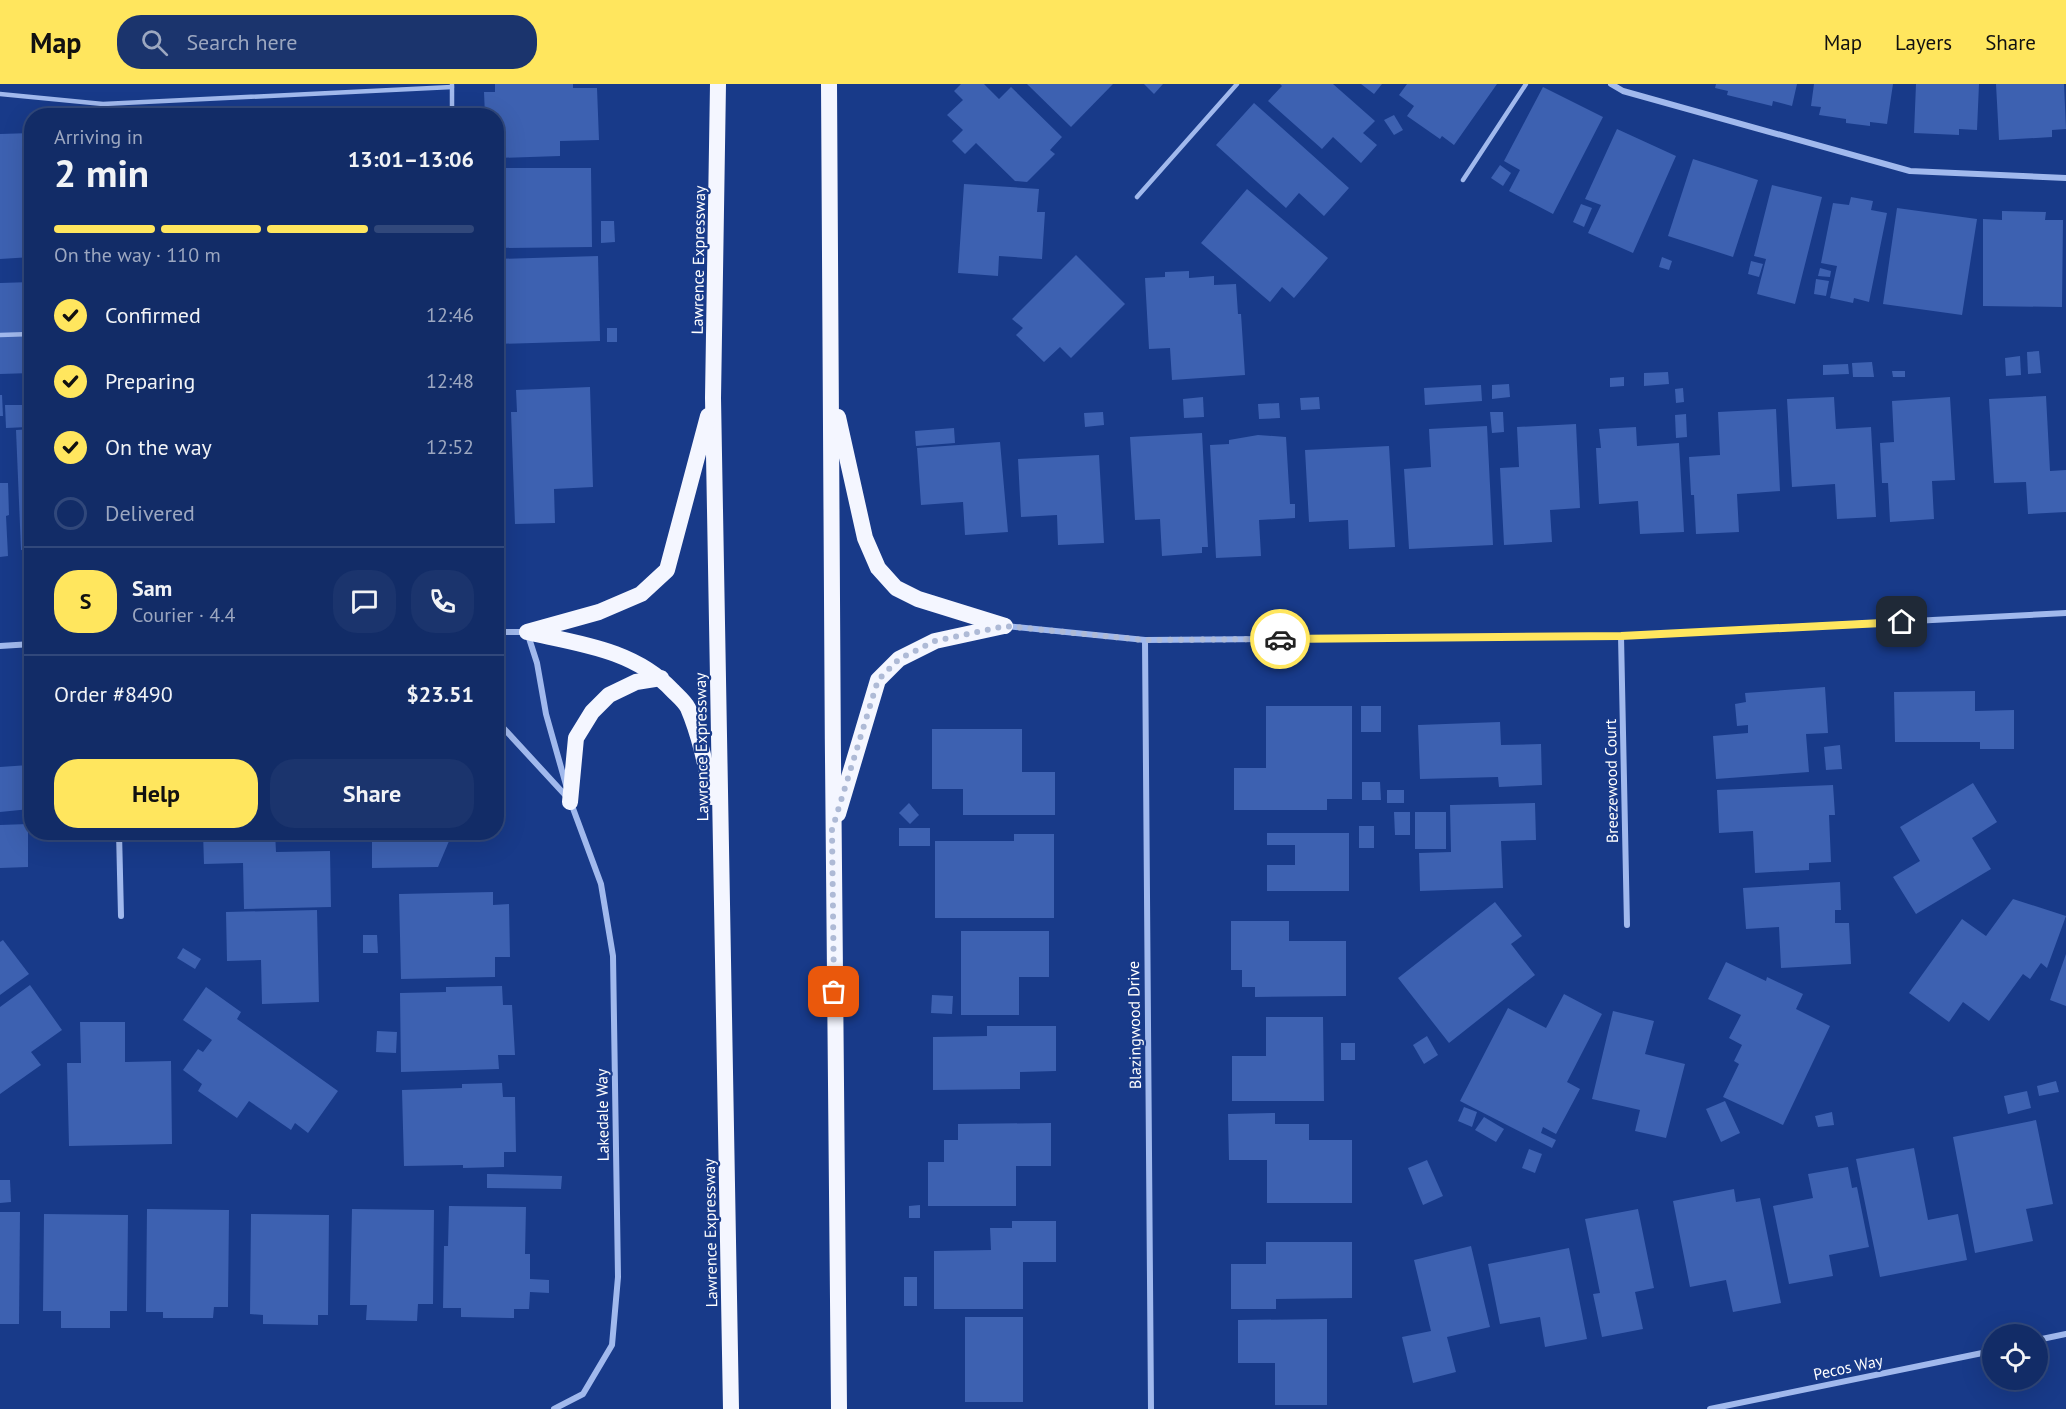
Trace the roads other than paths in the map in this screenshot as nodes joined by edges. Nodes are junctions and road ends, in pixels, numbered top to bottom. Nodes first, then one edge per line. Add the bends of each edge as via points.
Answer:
1 (718, 84) edge
2 (829, 84) edge
3 (1237, 84) edge
4 (1526, 84) edge
5 (1611, 84) edge
6 (452, 85) edge
7 (0, 94) edge
8 (452, 108) edge
9 (2066, 178) edge
10 (1463, 180) dead end
11 (1137, 197) dead end
12 (0, 334) edge
13 (24, 334) edge
14 (830, 382) junction
15 (713, 398) junction
16 (2066, 613) edge
17 (1005, 626) junction
18 (504, 632) edge
19 (527, 632) junction
20 (1621, 636) junction
21 (1144, 640) junction
22 (24, 644) edge
23 (0, 646) edge
24 (661, 678) junction
25 (504, 729) edge
26 (570, 801) junction
27 (832, 830) junction
28 (720, 833) junction
29 (118, 840) edge
30 (121, 916) dead end
31 (1627, 925) dead end
32 (2066, 1334) edge
33 (2048, 1338) edge
34 (1982, 1353) edge
35 (554, 1409) edge
36 (731, 1409) edge
37 (839, 1409) edge
38 (1151, 1409) edge
39 (1710, 1409) edge

1 - 15 highway, Lawrence Expressway
2 - 14 highway
3 - 11 lane
4 - 10 lane
5 - 9 street via 1623,91 1910,171
6 - 7 lane via 104,104
6 - 8 lane
12 - 13 lane
14 - 17 highway via 865,538 878,567 896,588 918,599
14 - 27 highway
15 - 19 highway via 667,570 641,594 598,612
15 - 28 highway, Lawrence Expressway
16 - 20 street
17 - 21 street
17 - 27 highway via 935,641 899,659 878,680
18 - 19 street
19 - 24 highway via 604,650 643,665
19 - 26 street, Lakedale Way
20 - 21 street
20 - 31 street, Breezewood Court
21 - 38 street, Blazingwood Drive
22 - 23 street
24 - 26 highway via 636,682 609,695 592,712 576,738
24 - 28 highway via 687,706 704,758
25 - 26 street, Lakedale Way
26 - 35 street, Lakedale Way via 601,884 613,956 618,1277 612,1345 583,1394
27 - 37 highway
28 - 36 highway, Lawrence Expressway
29 - 30 street
32 - 33 street
34 - 39 street, Pecos Way

